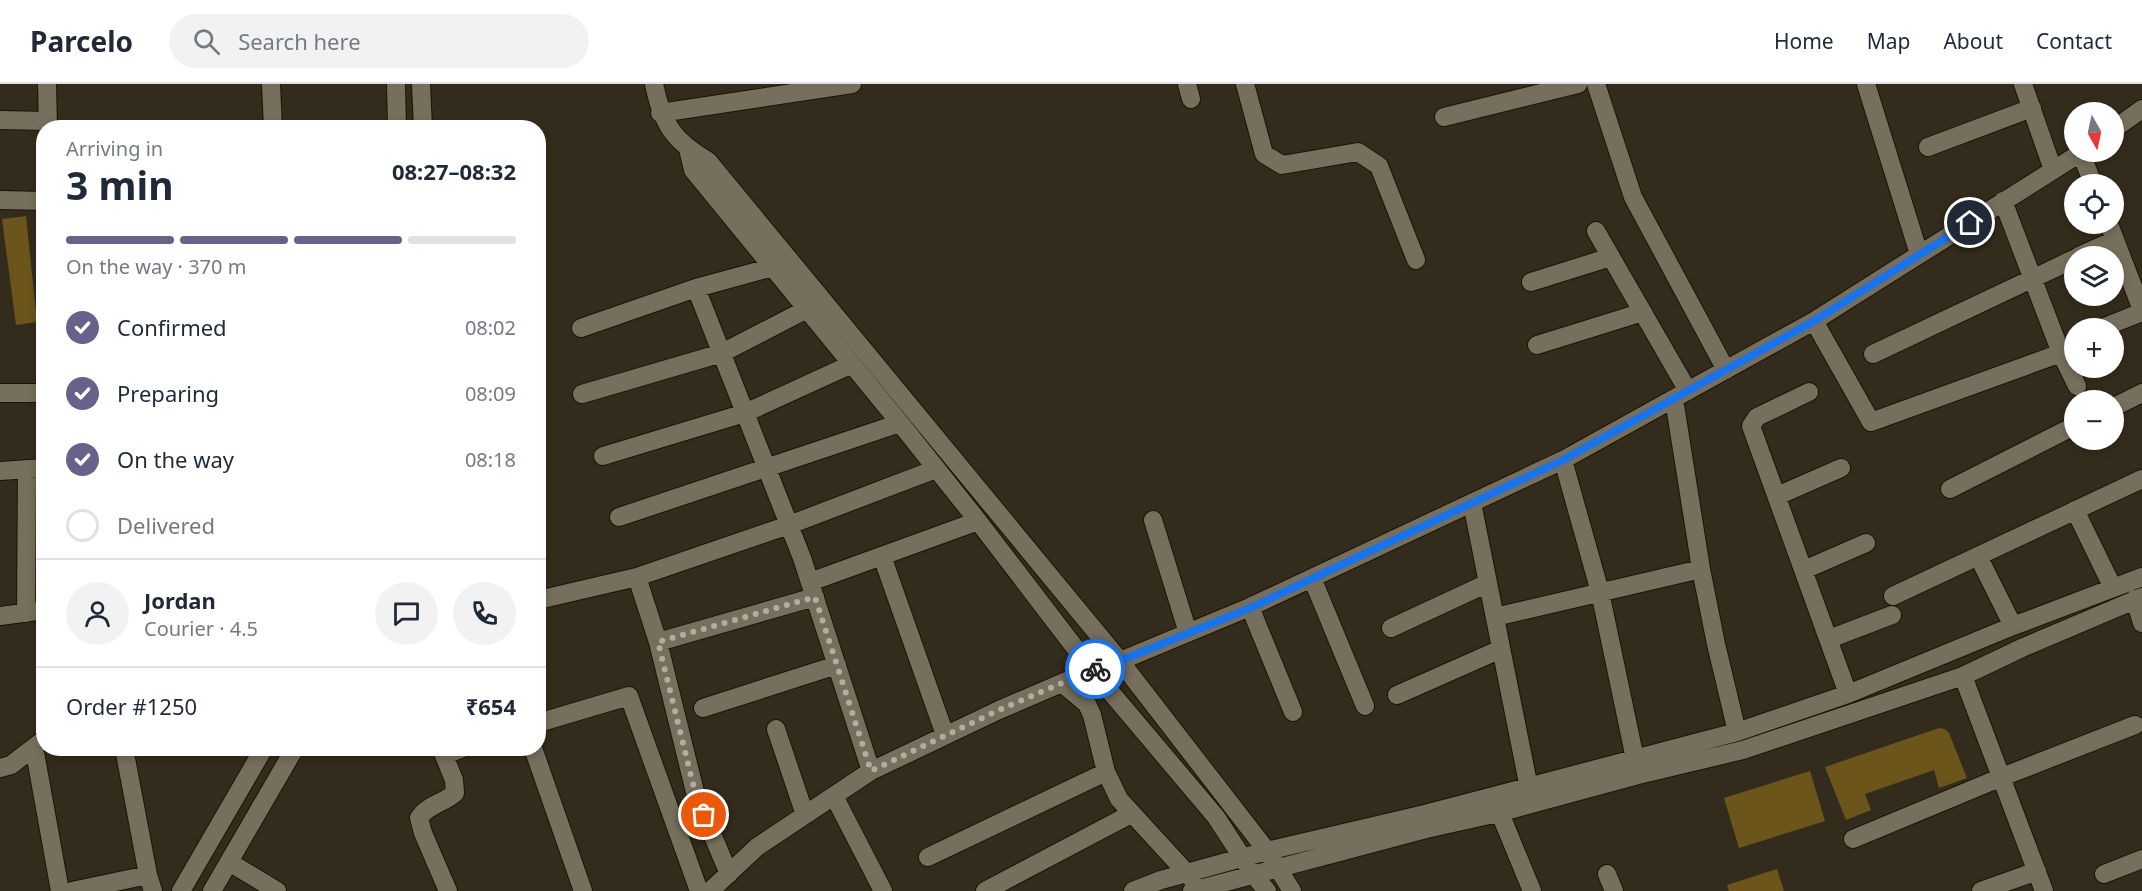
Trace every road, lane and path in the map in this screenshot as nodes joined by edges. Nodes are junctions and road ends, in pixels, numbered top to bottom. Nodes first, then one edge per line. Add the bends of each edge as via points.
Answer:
1 (46, 84) edge
2 (271, 84) edge
3 (396, 84) edge
4 (421, 84) edge
5 (654, 84) edge
6 (852, 84) edge
7 (1245, 84) edge
8 (1578, 84) edge
9 (1596, 84) edge
10 (1866, 84) edge
11 (2023, 84) edge
12 (2032, 108) junction
13 (2142, 109) edge
14 (660, 113) junction
15 (1444, 117) dead end
16 (0, 120) edge
17 (48, 120) edge
18 (273, 120) edge
19 (397, 120) edge
20 (423, 120) edge
21 (2124, 122) edge
22 (36, 123) edge
23 (1928, 147) dead end
24 (688, 149) junction
25 (2066, 162) edge
26 (2054, 170) junction
27 (0, 200) edge
28 (36, 201) edge
29 (2003, 201) junction
30 (1596, 231) dead end
31 (2109, 234) edge
32 (2113, 234) edge
33 (2093, 246) edge
34 (1919, 254) junction
35 (1611, 257) junction
36 (1416, 260) dead end
37 (2064, 264) edge
38 (773, 267) junction
39 (2033, 279) junction
40 (1532, 282) dead end
41 (696, 288) junction
42 (807, 309) junction
43 (2142, 311) edge
44 (1643, 312) junction
45 (2124, 319) edge
46 (1814, 321) junction
47 (581, 328) dead end
48 (1537, 345) dead end
49 (2064, 345) edge
50 (2064, 347) edge
51 (722, 353) junction
52 (1873, 354) dead end
53 (852, 364) junction
54 (1726, 370) junction
55 (2075, 378) edge
56 (2077, 386) dead end
57 (0, 393) edge
58 (36, 393) edge
59 (1809, 393) dead end
60 (2142, 393) edge
61 (582, 394) dead end
62 (1681, 395) junction
63 (2124, 402) edge
64 (745, 412) junction
65 (900, 423) junction
66 (2064, 431) edge
67 (603, 456) dead end
68 (1563, 460) junction
69 (766, 468) junction
70 (1840, 468) dead end
71 (35, 469) edge
72 (936, 469) junction
73 (0, 471) edge
74 (2142, 479) edge
75 (1950, 489) dead end
76 (1777, 496) junction
77 (1472, 503) junction
78 (2075, 510) junction
79 (619, 517) dead end
80 (1153, 519) dead end
81 (978, 521) junction
82 (789, 525) junction
83 (1866, 543) dead end
84 (882, 556) junction
85 (1978, 556) junction
86 (1701, 569) junction
87 (1804, 570) junction
88 (637, 577) junction
89 (2142, 577) edge
90 (1312, 578) junction
91 (1488, 583) junction
92 (2113, 588) junction
93 (812, 590) junction
94 (1600, 592) junction
95 (1893, 596) dead end
96 (546, 598) edge
97 (2139, 598) edge
98 (1250, 608) junction
99 (35, 611) edge
100 (1892, 615) dead end
101 (0, 616) edge
102 (1495, 617) junction
103 (2142, 623) edge
104 (2013, 626) junction
105 (1391, 628) dead end
106 (1188, 633) junction
107 (1829, 639) junction
108 (658, 642) junction
109 (1502, 649) junction
110 (1120, 661) junction
111 (837, 665) junction
112 (1092, 670) junction
113 (1963, 676) junction
114 (1062, 683) junction
115 (1848, 694) junction
116 (1397, 695) dead end
117 (1365, 706) dead end
118 (703, 708) dead end
119 (1293, 712) dead end
120 (546, 721) edge
121 (2135, 725) dead end
122 (776, 729) dead end
123 (1737, 732) junction
124 (945, 735) junction
125 (36, 745) edge
126 (41, 756) edge
127 (126, 756) edge
128 (259, 756) edge
129 (290, 756) edge
130 (445, 756) edge
131 (536, 756) edge
132 (1635, 759) junction
133 (0, 768) edge
134 (871, 771) junction
135 (1106, 772) junction
136 (2002, 777) junction
137 (1531, 795) junction
138 (834, 796) junction
139 (1496, 805) junction
140 (1131, 814) junction
141 (805, 815) junction
142 (1853, 839) dead end
143 (1267, 851) junction
144 (928, 857) dead end
145 (1243, 858) junction
146 (2142, 859) edge
147 (230, 862) junction
148 (1278, 869) junction
149 (2037, 871) junction
150 (1186, 873) junction
151 (729, 874) junction
152 (1253, 874) junction
153 (1607, 874) dead end
154 (2104, 874) dead end
155 (151, 883) edge
156 (1196, 890) edge
157 (60, 891) edge
158 (72, 891) edge
159 (181, 891) edge
160 (212, 891) edge
161 (277, 891) edge
162 (448, 891) edge
163 (583, 891) edge
164 (699, 891) edge
165 (710, 891) edge
166 (883, 891) edge
167 (986, 891) edge
168 (1133, 891) edge
169 (1267, 891) edge
170 (1292, 891) edge
171 (1532, 891) edge
172 (1614, 891) edge
173 (1981, 891) edge
174 (2044, 891) edge

1 - 17 street
2 - 18 street
3 - 19 street
4 - 20 street
5 - 14 street
6 - 14 street
7 - 36 street via 1264,154 1282,165 1358,152 1379,166
8 - 15 street
9 - 54 street via 1633,197
10 - 34 street
11 - 12 street
12 - 23 street
12 - 26 street
13 - 21 street
14 - 24 street
16 - 22 street
24 - 38 street via 693,170
24 - 110 street via 708,161
25 - 26 street
26 - 29 street
27 - 28 street
29 - 34 street
29 - 39 street
30 - 35 street
31 - 33 street
32 - 43 street
34 - 46 street
35 - 40 street
35 - 44 street
37 - 39 street
38 - 41 street
38 - 42 street
39 - 49 street
39 - 52 street
41 - 47 street
41 - 51 street
42 - 51 street
42 - 53 street
43 - 45 street
44 - 48 street
44 - 62 street
46 - 50 street via 1871,422
46 - 54 street
51 - 61 street
51 - 64 street
53 - 64 street
53 - 65 street
54 - 62 street
55 - 56 street
57 - 58 street
59 - 76 street via 1757,417 1751,426
60 - 63 street
62 - 68 street
62 - 86 street
64 - 67 street
64 - 69 street
65 - 69 street
65 - 72 street
66 - 75 street
68 - 77 street
68 - 94 street
69 - 79 street
69 - 82 street
70 - 76 street
71 - 73 street
71 - 99 street
72 - 81 street
72 - 82 street
74 - 78 street
76 - 87 street
77 - 90 street
77 - 91 street
78 - 85 street
78 - 92 street
80 - 106 street
81 - 84 street
81 - 112 street
82 - 88 street
82 - 93 street
83 - 87 street
84 - 93 street
84 - 124 street
85 - 95 street
85 - 104 street
86 - 94 street
86 - 123 street
87 - 107 street
88 - 96 street
88 - 108 street
89 - 92 street
90 - 98 street
90 - 117 street
91 - 102 street
91 - 105 street
92 - 104 street
93 - 108 street
93 - 111 street
94 - 102 street
94 - 132 street
97 - 103 street
97 - 113 street
98 - 106 street
98 - 119 street
99 - 101 street
100 - 107 street
102 - 109 street
104 - 115 street
106 - 110 street
107 - 115 street
108 - 151 street via 696,796
109 - 116 street
109 - 137 street
110 - 112 street
110 - 143 street
111 - 118 street
111 - 134 street
112 - 114 street
112 - 145 street via 1216,817
113 - 136 street
113 - 137 street via 1743,750
114 - 124 street
114 - 135 street via 1087,704
115 - 123 street
120 - 164 street via 629,696
121 - 136 street
122 - 141 street
123 - 132 street
124 - 134 street
125 - 133 street
126 - 157 street
127 - 155 street
128 - 159 street
129 - 147 street
130 - 162 street via 454,780 454,793 424,810 419,818
131 - 163 street
132 - 137 street
134 - 138 street
135 - 140 street
135 - 144 street
136 - 142 street
136 - 149 street
137 - 139 street
138 - 141 street
138 - 166 street
139 - 143 street
139 - 148 street via 1426,829
139 - 171 street
140 - 150 street
140 - 167 street
141 - 151 street via 757,847
143 - 145 street
143 - 148 street
145 - 150 street
145 - 152 street
146 - 154 street
147 - 160 street
147 - 161 street
148 - 152 street
148 - 170 street
149 - 173 street
149 - 174 street
150 - 156 street
150 - 168 street
151 - 165 street
152 - 156 street
152 - 169 street
153 - 172 street
155 - 158 street

